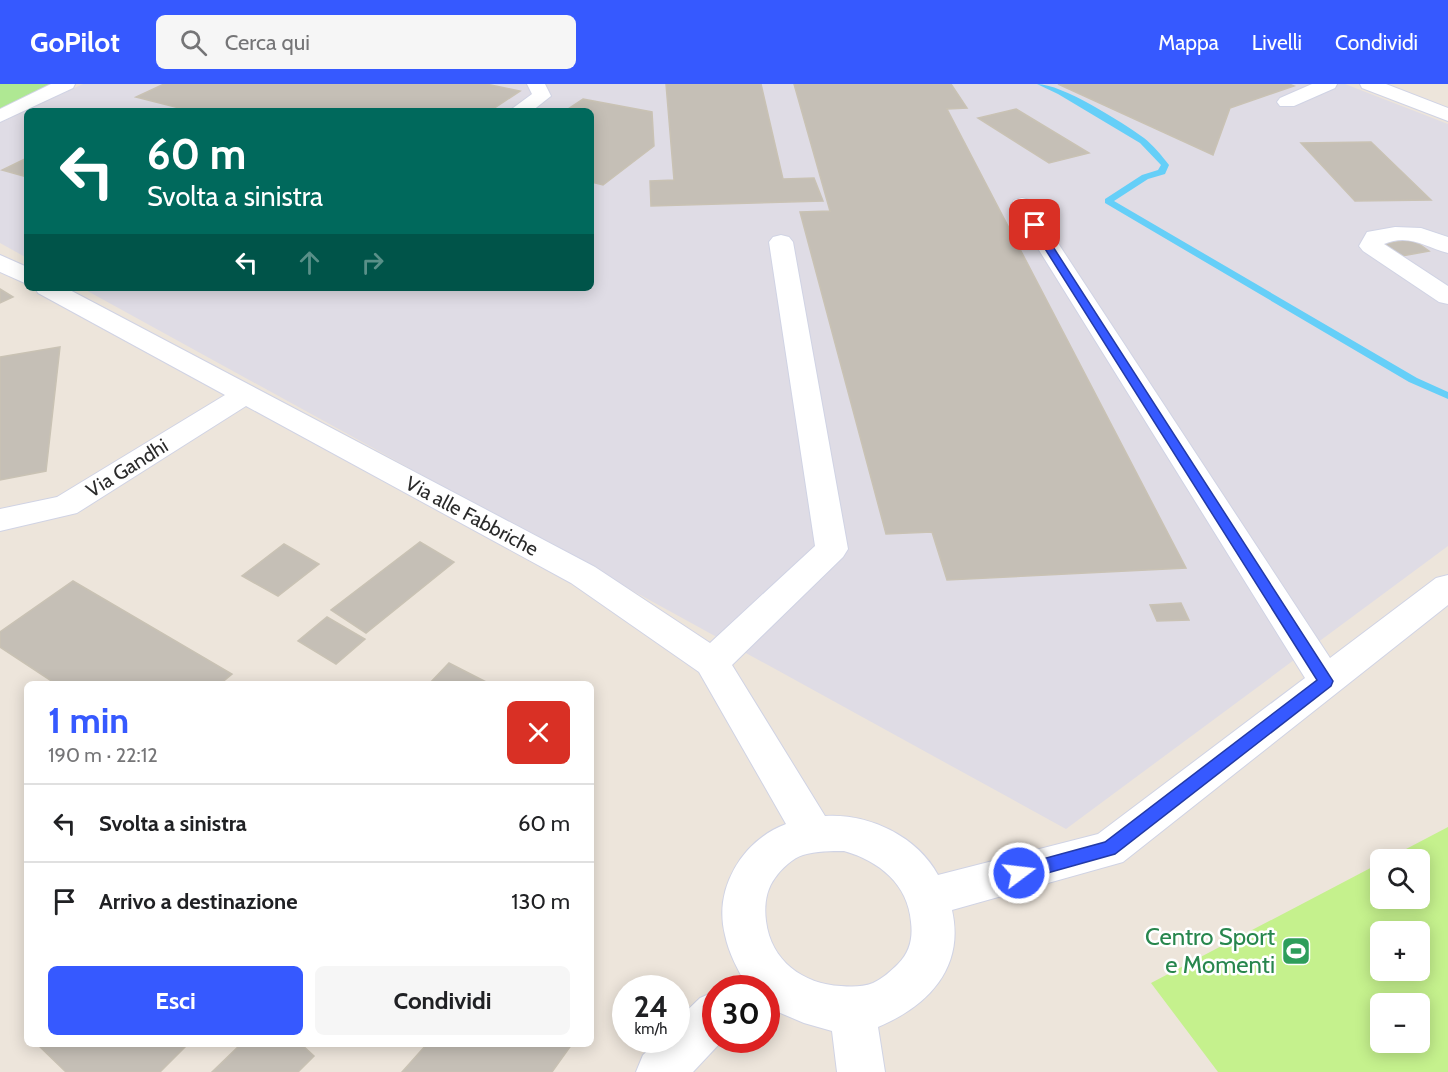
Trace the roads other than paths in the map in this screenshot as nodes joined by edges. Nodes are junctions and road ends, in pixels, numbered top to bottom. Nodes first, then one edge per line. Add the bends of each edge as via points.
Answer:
1 (66, 84) edge
2 (536, 84) edge
3 (1328, 84) edge
4 (1369, 84) edge
5 (1287, 102) dead end
6 (524, 108) edge
7 (1448, 115) edge
8 (0, 116) edge
9 (1022, 205) dead end
10 (781, 242) dead end
11 (1448, 246) edge
12 (0, 262) edge
13 (24, 275) edge
14 (53, 291) edge
15 (1448, 297) edge
16 (245, 395) junction
17 (0, 520) edge
18 (1448, 587) edge
19 (712, 662) junction
20 (1326, 681) junction
21 (814, 835) junction
22 (928, 897) junction
23 (750, 975) edge
24 (780, 988) edge
25 (853, 1011) junction
26 (702, 1028) edge
27 (660, 1072) edge
28 (861, 1072) edge

1 - 8 street
2 - 6 street via 542,96
3 - 5 street
4 - 7 street
9 - 20 street
10 - 19 street via 832,549
11 - 15 street via 1432,236 1405,233 1375,237 1371,246
12 - 13 street
14 - 16 street, Via alle Fabbriche
16 - 17 street, Via Gandhi via 66,506
16 - 19 street, Via alle Fabbriche via 582,575
18 - 20 street
19 - 21 street, Via alle Fabbriche
20 - 22 street via 1109,849
21 - 22 street via 844,833 870,840 896,855 916,875
21 - 23 street via 782,845 755,872 743,916
22 - 25 street via 934,938 922,970 901,993 874,1007
24 - 25 street via 799,1000
25 - 28 street
26 - 27 street

